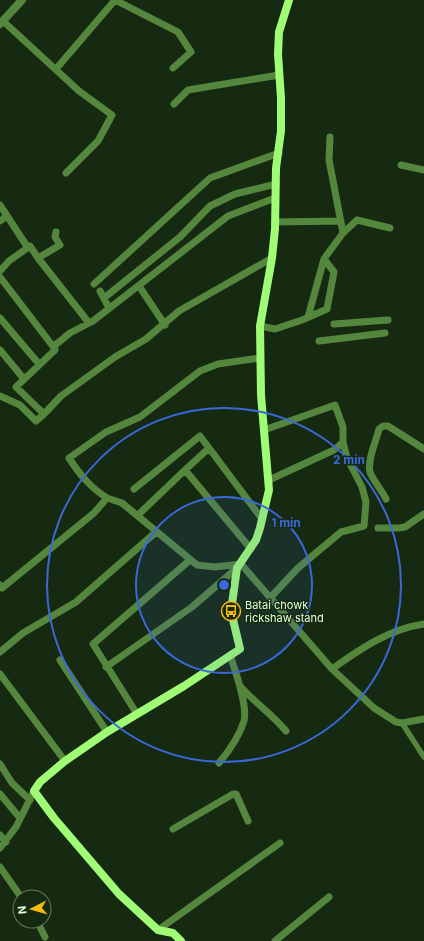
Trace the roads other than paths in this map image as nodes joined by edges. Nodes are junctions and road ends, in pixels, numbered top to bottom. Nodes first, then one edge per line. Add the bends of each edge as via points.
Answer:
1 (22, 0) edge
2 (115, 0) edge
3 (289, 0) edge
4 (2, 22) edge
5 (173, 68) dead end
6 (56, 69) junction
7 (279, 75) junction
8 (174, 104) dead end
9 (330, 137) dead end
10 (279, 153) junction
11 (401, 165) dead end
12 (424, 170) edge
13 (66, 173) dead end
14 (276, 184) junction
15 (275, 198) junction
16 (0, 205) edge
17 (7, 216) junction
18 (0, 221) edge
19 (341, 221) junction
20 (275, 222) junction
21 (390, 228) dead end
22 (56, 232) dead end
23 (343, 233) junction
24 (28, 248) junction
25 (326, 256) dead end
26 (38, 258) junction
27 (272, 258) junction
28 (0, 271) edge
29 (0, 277) edge
30 (94, 284) dead end
31 (139, 286) junction
32 (100, 291) dead end
33 (104, 298) junction
34 (110, 308) junction
35 (308, 317) junction
36 (0, 318) edge
37 (388, 320) dead end
38 (89, 323) junction
39 (334, 324) dead end
40 (165, 325) junction
41 (260, 326) junction
42 (385, 333) dead end
43 (319, 341) dead end
44 (0, 350) edge
45 (55, 350) junction
46 (260, 358) junction
47 (39, 364) junction
48 (24, 379) junction
49 (0, 396) edge
50 (44, 414) junction
51 (264, 430) junction
52 (343, 442) junction
53 (209, 448) junction
54 (424, 450) edge
55 (185, 470) junction
56 (269, 480) junction
57 (134, 489) dead end
58 (107, 498) junction
59 (386, 499) dead end
60 (424, 514) edge
61 (138, 515) junction
62 (262, 519) junction
63 (378, 528) dead end
64 (156, 532) junction
65 (251, 549) junction
66 (190, 560) junction
67 (239, 566) junction
68 (1, 588) edge
69 (270, 598) junction
70 (424, 624) edge
71 (0, 652) edge
72 (230, 655) junction
73 (60, 660) dead end
74 (106, 667) junction
75 (332, 669) junction
76 (0, 674) edge
77 (241, 686) junction
78 (137, 714) junction
79 (424, 719) edge
80 (402, 723) junction
81 (286, 730) dead end
82 (107, 732) junction
83 (424, 758) edge
84 (65, 761) junction
85 (219, 763) dead end
86 (0, 764) edge
87 (34, 791) junction
88 (0, 794) edge
89 (30, 800) junction
90 (20, 818) junction
91 (248, 821) dead end
92 (173, 829) dead end
93 (0, 835) edge
94 (6, 842) junction
95 (280, 843) dead end
96 (0, 848) edge
97 (0, 867) edge
98 (15, 889) edge
99 (329, 897) dead end
100 (41, 929) edge
101 (158, 930) junction
102 (45, 938) dead end
103 (181, 941) edge
104 (275, 941) edge

1 - 4 street
2 - 5 street via 178,32 191,52
2 - 6 street
3 - 7 main road via 279,32
4 - 6 street
6 - 13 street via 79,91 112,115 98,141
7 - 8 street via 188,90
7 - 10 main road via 282,98
9 - 19 street via 328,160
10 - 14 main road
10 - 30 street via 210,178
11 - 12 street
14 - 15 main road
14 - 33 street via 235,194 210,206 180,237
15 - 20 main road
15 - 31 street via 228,216
16 - 17 street
17 - 18 street
17 - 24 street
19 - 20 street
19 - 23 street
20 - 27 main road
21 - 23 street via 357,220
22 - 26 street via 55,237 60,245
23 - 25 street
24 - 26 street via 30,246
24 - 28 street via 9,261
26 - 38 street
27 - 40 street via 179,311
27 - 41 main road
29 - 45 street
31 - 34 street
31 - 40 street
32 - 33 street
33 - 34 street
34 - 38 street
35 - 35 street via 327,309 334,272 324,259
35 - 41 street via 275,329
36 - 47 street
37 - 39 street
38 - 45 street via 70,333 54,346
40 - 50 street via 61,396
41 - 46 main road
42 - 43 street
44 - 48 street
45 - 47 street
46 - 51 main road
46 - 58 street via 218,364 200,371 140,417 106,432 70,458 93,490
47 - 48 street
48 - 50 street via 16,387
49 - 50 street via 20,405 36,421
51 - 52 street via 335,405 343,427
51 - 56 main road
52 - 56 street via 334,450
52 - 69 street via 366,502 364,526 341,532 298,568
53 - 55 street
53 - 57 street via 200,436
53 - 62 street
54 - 59 street via 388,426 379,429 370,473
55 - 61 street
55 - 65 street
56 - 62 main road
58 - 61 street via 122,503
58 - 68 street via 94,513
60 - 63 street via 405,527
61 - 64 street
62 - 65 main road
64 - 66 street
64 - 71 street via 76,602 23,633
65 - 67 main road
66 - 67 street via 197,565
66 - 74 street via 93,644
67 - 69 street
67 - 72 main road via 231,611 240,649
67 - 74 street via 192,607
69 - 75 street
70 - 75 street via 408,626 382,637
72 - 77 street
72 - 78 main road
73 - 82 street
74 - 78 street
75 - 80 street via 374,708
76 - 84 street
77 - 81 street
77 - 85 street via 244,720 232,748
78 - 82 main road
79 - 80 street
80 - 83 street
82 - 84 main road
84 - 87 main road via 40,782
86 - 89 street via 12,783
87 - 89 street
87 - 101 main road via 119,894
88 - 90 street
89 - 90 street
90 - 94 street
91 - 92 street via 236,794 233,794
93 - 94 street
94 - 96 street
95 - 101 street
97 - 98 street
99 - 104 street
100 - 102 street
101 - 103 main road via 173,934

